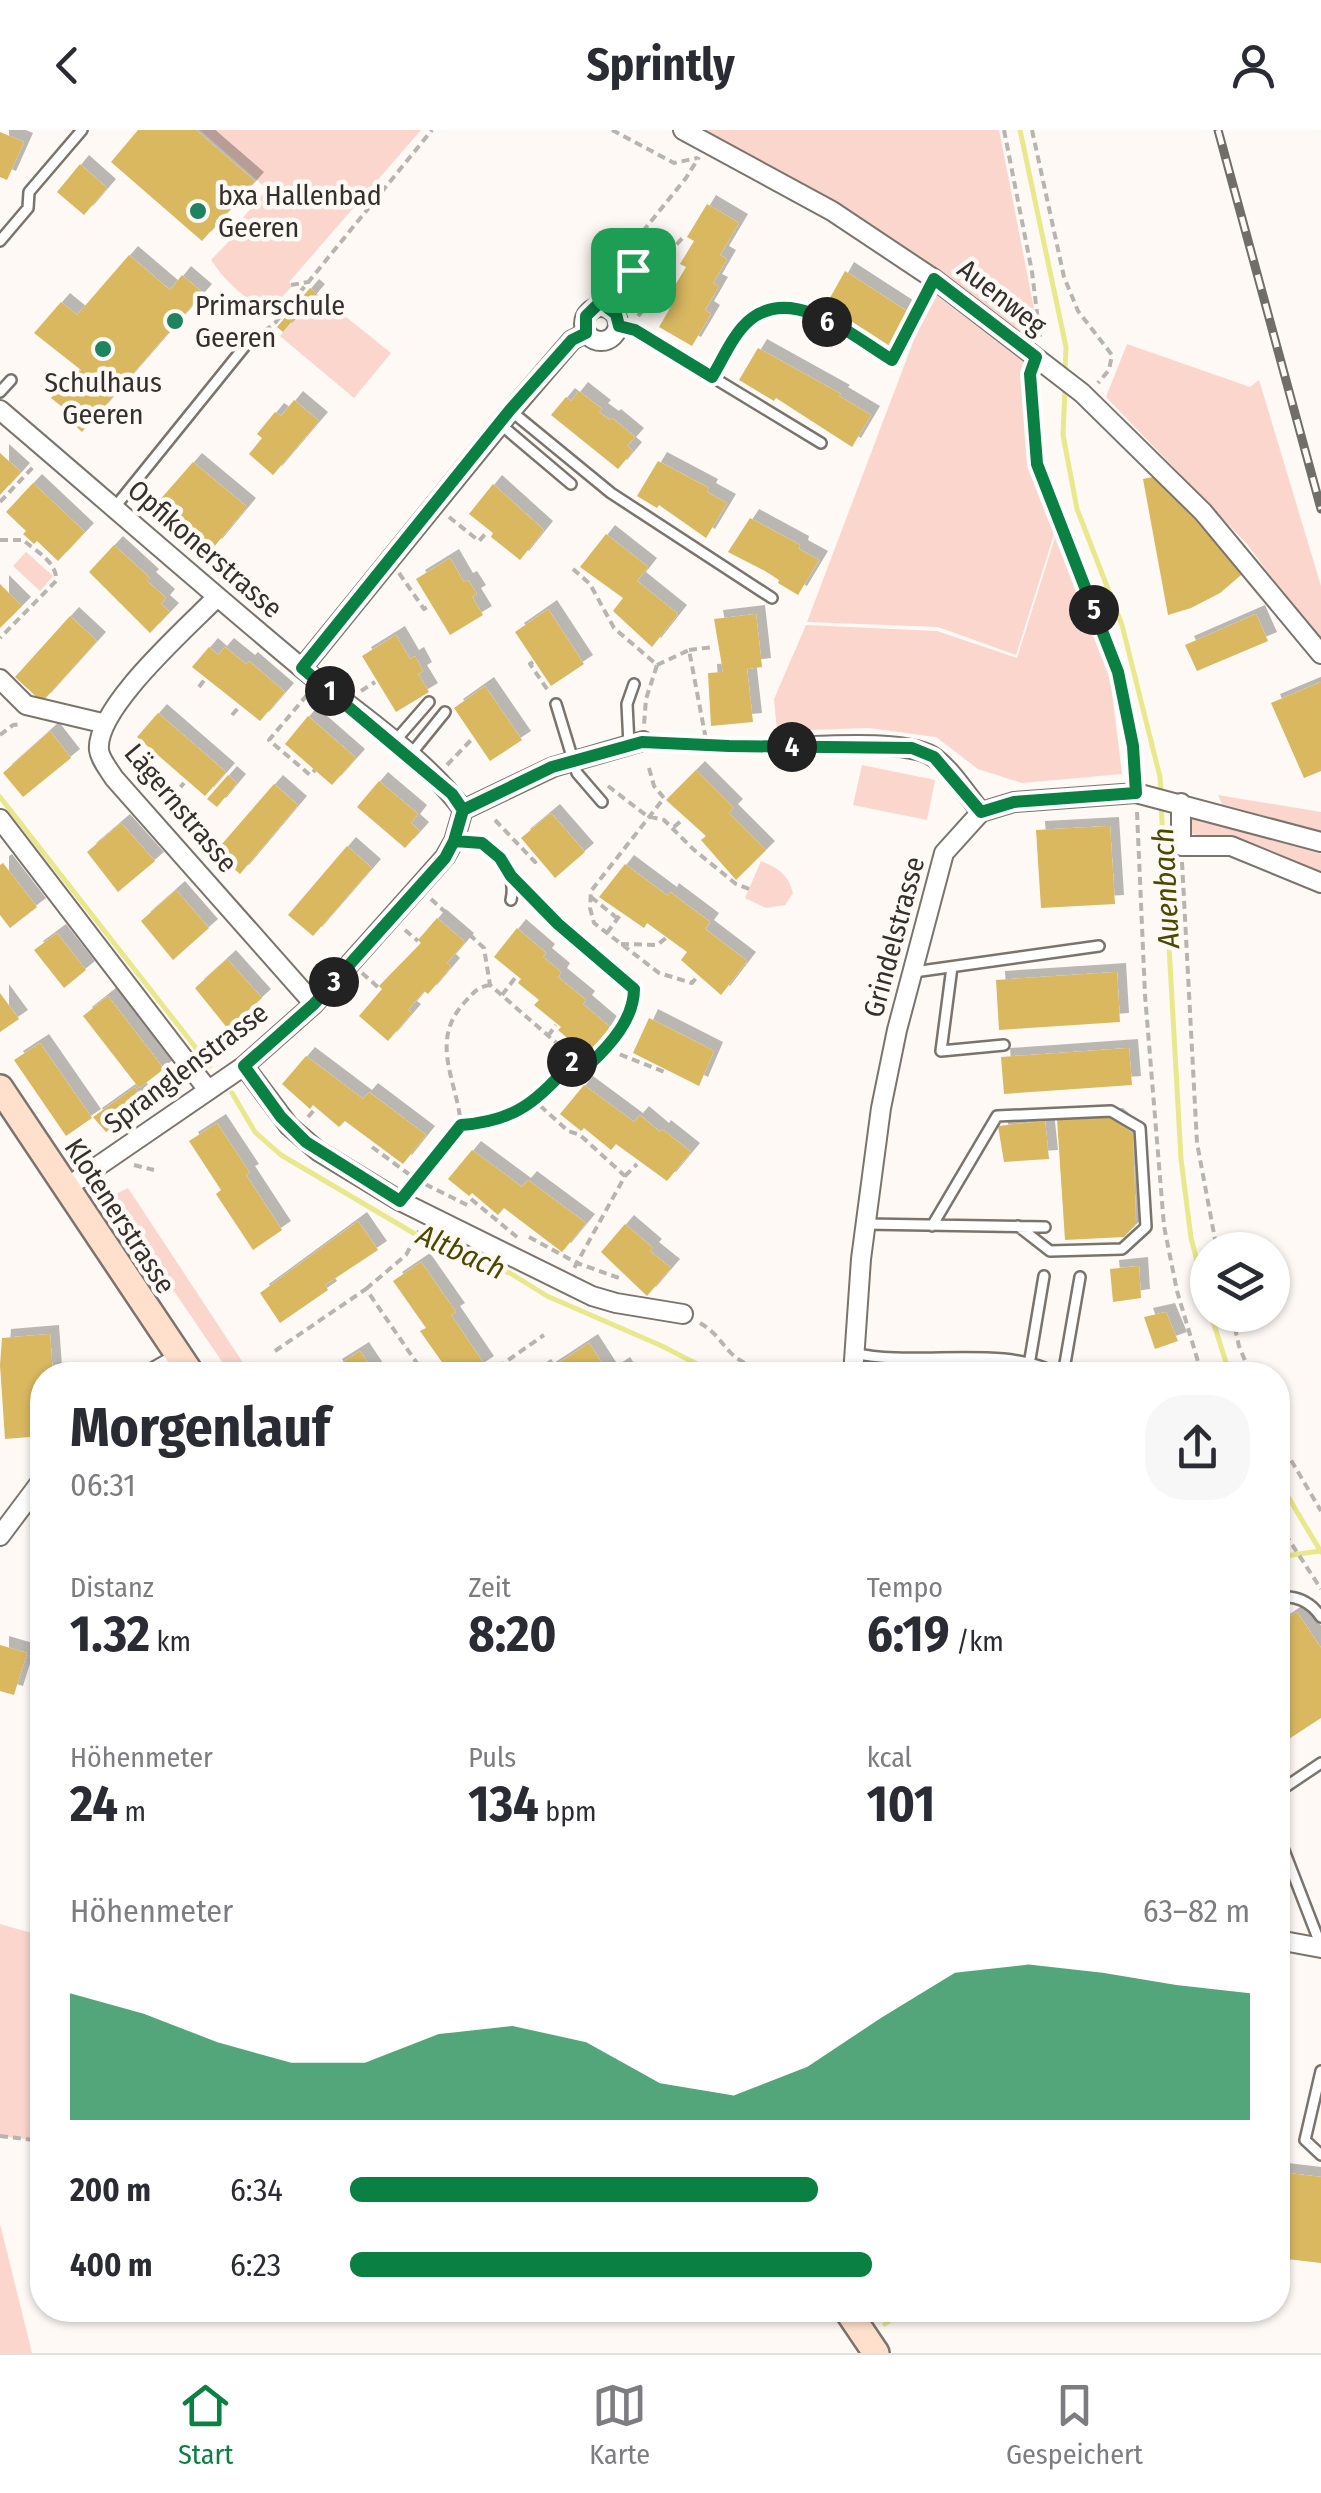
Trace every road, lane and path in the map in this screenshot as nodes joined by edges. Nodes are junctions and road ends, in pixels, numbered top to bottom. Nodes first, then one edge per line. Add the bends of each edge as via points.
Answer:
1 (82, 130) edge
2 (432, 130) edge
3 (612, 130) edge
4 (683, 130) edge
5 (1004, 130) edge
6 (1032, 130) edge
7 (705, 151) junction
8 (684, 235) dead end
9 (0, 241) edge
10 (655, 247) dead end
11 (665, 258) junction
12 (675, 264) dead end
13 (934, 279) junction
14 (308, 282) junction
15 (601, 283) dead end
16 (290, 284) dead end
17 (603, 308) junction
18 (624, 323) junction
19 (852, 327) dead end
20 (586, 333) junction
21 (848, 334) junction
22 (245, 346) joint
23 (1036, 357) junction
24 (712, 377) junction
25 (11, 380) dead end
26 (0, 392) edge
27 (1084, 395) junction
28 (0, 410) edge
29 (505, 417) junction
30 (821, 444) dead end
31 (40, 460) dead end
32 (571, 484) dead end
33 (0, 502) edge
34 (114, 507) junction
35 (442, 511) dead end
36 (488, 532) dead end
37 (0, 540) edge
38 (396, 568) dead end
39 (573, 569) dead end
40 (217, 597) junction
41 (772, 598) dead end
42 (429, 606) dead end
43 (626, 627) dead end
44 (620, 634) junction
45 (0, 638) edge
46 (713, 646) dead end
47 (689, 650) junction
48 (1321, 654) edge
49 (533, 662) dead end
50 (657, 666) junction
51 (302, 668) junction
52 (0, 679) edge
53 (205, 679) dead end
54 (375, 682) dead end
55 (634, 684) dead end
56 (199, 687) dead end
57 (309, 692) dead end
58 (353, 697) dead end
59 (428, 702) dead end
60 (556, 704) joint
61 (240, 706) dead end
62 (444, 712) dead end
63 (232, 715) dead end
64 (21, 724) dead end
65 (102, 724) junction
66 (0, 734) edge
67 (472, 740) dead end
68 (394, 743) junction
69 (636, 743) junction
70 (708, 745) junction
71 (780, 747) joint
72 (154, 756) dead end
73 (410, 756) junction
74 (572, 760) junction
75 (146, 767) dead end
76 (649, 768) dead end
77 (314, 770) dead end
78 (441, 772) dead end
79 (598, 778) dead end
80 (184, 782) dead end
81 (172, 797) dead end
82 (1159, 798) junction
83 (602, 802) dead end
84 (463, 810) junction
85 (981, 812) junction
86 (647, 816) junction
87 (0, 818) edge
88 (496, 820) dead end
89 (682, 820) dead end
90 (674, 828) junction
91 (454, 841) junction
92 (1321, 842) edge
93 (1181, 846) junction
94 (538, 860) dead end
95 (511, 876) junction
96 (1321, 882) edge
97 (752, 890) dead end
98 (427, 896) dead end
99 (591, 897) junction
100 (511, 900) dead end
101 (456, 910) dead end
102 (450, 916) junction
103 (401, 927) dead end
104 (607, 933) junction
105 (666, 938) dead end
106 (418, 942) dead end
107 (621, 944) junction
108 (1099, 946) dead end
109 (952, 967) junction
110 (362, 973) dead end
111 (911, 973) junction
112 (697, 976) dead end
113 (515, 978) dead end
114 (490, 985) junction
115 (378, 988) dead end
116 (502, 995) junction
117 (314, 1004) junction
118 (556, 1025) dead end
119 (548, 1036) junction
120 (1004, 1044) dead end
121 (611, 1045) junction
122 (575, 1059) junction
123 (244, 1066) junction
124 (667, 1072) dead end
125 (0, 1088) edge
126 (208, 1090) junction
127 (536, 1102) junction
128 (461, 1125) junction
129 (372, 1147) dead end
130 (637, 1164) dead end
131 (625, 1176) junction
132 (417, 1180) junction
133 (66, 1188) junction
134 (471, 1199) dead end
135 (400, 1201) junction
136 (467, 1204) dead end
137 (425, 1222) dead end
138 (865, 1224) junction
139 (932, 1226) junction
140 (1018, 1226) junction
141 (1045, 1226) dead end
142 (1214, 1232) edge
143 (529, 1237) dead end
144 (524, 1243) dead end
145 (577, 1262) junction
146 (622, 1274) dead end
147 (1044, 1276) dead end
148 (1080, 1277) dead end
149 (566, 1283) junction
150 (366, 1289) junction
151 (689, 1317) joint
152 (1236, 1332) edge
153 (544, 1336) dead end
154 (276, 1351) dead end
155 (854, 1353) junction
156 (886, 1359) junction
157 (183, 1362) edge
158 (416, 1362) edge
159 (506, 1362) edge
160 (742, 1362) edge
161 (854, 1362) edge
162 (888, 1362) edge
163 (1001, 1362) edge
164 (1029, 1362) edge
165 (1064, 1362) edge
166 (1198, 1362) edge
167 (1246, 1362) edge
168 (1290, 1458) edge
169 (30, 1496) edge
170 (1321, 1511) edge
171 (0, 1536) edge
172 (1290, 1542) edge
173 (1321, 1589) edge
174 (1290, 1597) edge
175 (1321, 1617) edge
176 (1321, 1763) edge
177 (1290, 1784) edge
178 (1290, 1866) edge
179 (1290, 1942) edge
180 (1321, 1947) edge
181 (1321, 2071) edge
182 (1318, 2100) edge
183 (0, 2136) edge
184 (30, 2140) edge
185 (1321, 2155) edge
186 (855, 2322) edge
187 (876, 2353) edge

1 - 9 lane via 29,192 28,208
2 - 14 path
3 - 7 path via 674,163
4 - 7 street, Auenweg
5 - 23 path via 1040,317
6 - 27 path via 1064,277 1078,311 1112,354 1109,370
7 - 13 street, Auenweg via 832,210
7 - 15 path
8 - 11 path
10 - 17 lane
11 - 12 path
11 - 18 path via 650,278 661,294
13 - 21 path via 892,360
13 - 23 street, Auenweg
14 - 16 path
14 - 22 path
17 - 18 street
17 - 20 street via 586,316
18 - 20 street via 604,342
18 - 24 lane
19 - 21 path
20 - 29 street via 572,340
21 - 24 path via 790,306 767,310 741,329
22 - 34 lane
23 - 27 street, Auenweg
23 - 82 path via 1030,374 1037,464 1118,672 1133,746
24 - 30 lane
25 - 26 lane
27 - 48 street, Auenweg via 1203,512
28 - 34 street, Opfikonerstrasse
29 - 32 lane
29 - 41 lane
29 - 51 street
31 - 33 path
34 - 40 street, Opfikonerstrasse
35 - 36 path via 479,540
37 - 45 path via 24,540 58,575
38 - 42 path via 424,610
39 - 44 path via 595,586
40 - 51 street, Opfikonerstrasse
40 - 65 street, Lägernstrasse
43 - 44 path
44 - 50 path
46 - 47 path
47 - 50 path
47 - 70 path
49 - 60 path
50 - 69 path
51 - 68 street, Opfikonerstrasse
52 - 65 street via 26,705
53 - 56 path
54 - 58 path
55 - 69 lane via 627,704
57 - 77 path via 268,740 310,775
59 - 68 lane
60 - 74 lane
61 - 63 path
62 - 73 lane
64 - 66 path
65 - 117 street, Lägernstrasse via 99,753 114,778
67 - 78 path
68 - 73 street, Opfikonerstrasse
69 - 70 path
69 - 74 street
70 - 71 path
71 - 85 street via 923,751
72 - 75 path
73 - 84 street, Opfikonerstrasse
74 - 83 lane
74 - 84 street
76 - 86 path via 664,798
79 - 86 path
80 - 81 path
82 - 85 street via 1014,802
82 - 92 street
82 - 93 street
82 - 166 path via 1145,996 1164,1226
84 - 91 street, Spranglenstrasse
85 - 111 street, Grindelstrasse via 944,853
86 - 90 path
86 - 99 path
87 - 126 street
88 - 94 path
89 - 90 path
90 - 97 path via 736,884
91 - 95 lane via 482,843
91 - 117 street, Spranglenstrasse
93 - 96 street via 1231,846
93 - 142 path via 1198,1144
95 - 100 lane
95 - 121 path via 634,989
98 - 102 path
99 - 104 path via 594,923
99 - 104 path via 619,916
101 - 102 path
102 - 114 path via 484,948
103 - 106 path
104 - 107 path
105 - 107 path via 657,945
107 - 112 path via 659,974 692,982
108 - 109 lane
109 - 111 lane
109 - 120 lane via 941,1051
110 - 115 path
111 - 138 street, Grindelstrasse
113 - 116 path
114 - 116 path
114 - 128 path via 478,987 451,1018 444,1054
116 - 119 path
117 - 123 street, Spranglenstrasse
118 - 119 path
119 - 122 path
121 - 122 path via 590,1064
121 - 124 path
122 - 127 path
123 - 126 street, Spranglenstrasse
123 - 135 street via 306,1142
125 - 133 main road, Klotenerstrasse
126 - 133 street, Spranglenstrasse
127 - 128 path via 486,1123
127 - 131 path via 568,1131 582,1133
128 - 132 path
129 - 132 path
130 - 131 path
131 - 145 path
132 - 135 path
132 - 136 path
133 - 157 main road, Klotenerstrasse
134 - 144 path
135 - 149 street
137 - 150 path via 410,1248
138 - 139 lane
138 - 155 street, Grindelstrasse
139 - 140 lane
139 - 140 lane via 997,1116 1111,1110 1140,1128 1146,1227 1122,1249 1050,1251
140 - 141 lane
143 - 145 path
145 - 146 path
145 - 149 path
147 - 164 lane
148 - 165 lane
149 - 151 street via 616,1303
150 - 154 path
150 - 158 path
151 - 160 path via 717,1333
152 - 167 path
153 - 159 path
155 - 156 lane
155 - 161 street, Grindelstrasse
156 - 162 lane
156 - 163 lane
168 - 170 path
169 - 171 street
172 - 173 path
174 - 175 lane
176 - 177 lane
178 - 180 lane
179 - 180 street
181 - 182 lane
182 - 185 lane via 1305,2140
183 - 184 path
186 - 187 main road

